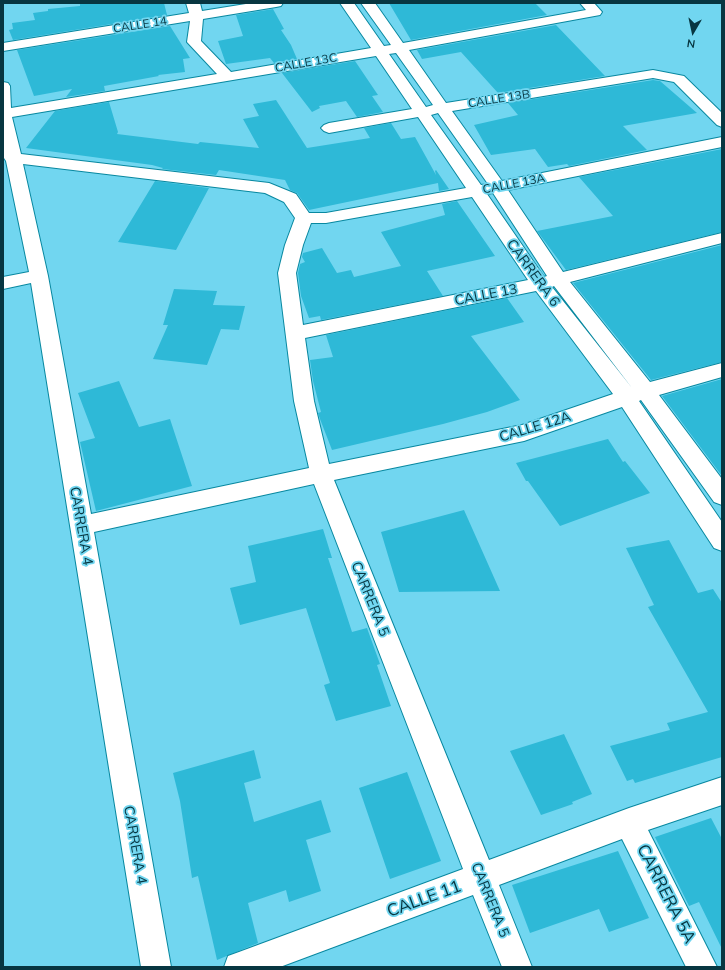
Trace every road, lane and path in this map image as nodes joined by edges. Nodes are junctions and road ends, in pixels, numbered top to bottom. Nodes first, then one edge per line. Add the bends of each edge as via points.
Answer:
1 (276, 3) edge
2 (347, 3) edge
3 (368, 3) edge
4 (587, 3) edge
5 (195, 10) edge
6 (3, 46) edge
7 (399, 48) junction
8 (380, 50) junction
9 (228, 76) junction
10 (3, 86) edge
11 (443, 108) junction
12 (422, 112) junction
13 (4, 114) junction
14 (722, 122) edge
15 (329, 128) dead end
16 (722, 142) edge
17 (8, 144) edge
18 (498, 187) junction
19 (476, 191) junction
20 (304, 218) junction
21 (722, 238) edge
22 (39, 276) junction
23 (549, 282) junction
24 (3, 283) edge
25 (295, 333) junction
26 (722, 370) edge
27 (635, 394) junction
28 (321, 474) junction
29 (722, 496) edge
30 (81, 525) junction
31 (722, 541) edge
32 (722, 791) edge
33 (629, 822) junction
34 (481, 878) junction
35 (156, 967) edge
36 (238, 967) edge
37 (516, 967) edge
38 (702, 967) edge

1 - 5 street, CALLE 14
2 - 8 street, CARRERA 6
3 - 7 street, CARRERA 6
4 - 7 street, CALLE 13C via 595,12
5 - 6 street, CALLE 14
5 - 9 street via 194,42
7 - 8 street, CALLE 13C
7 - 11 street, CARRERA 6
8 - 9 street, CALLE 13C
8 - 12 street, CARRERA 6
9 - 13 street, CALLE 13C
10 - 13 street, CARRERA 4
11 - 12 street, CALLE 13B
11 - 14 street, CALLE 13B via 654,74 679,79
11 - 18 street, CARRERA 6
12 - 15 street, CALLE 13B
12 - 19 street, CARRERA 6
13 - 17 street, CARRERA 4
16 - 18 street, CALLE 13A
17 - 20 street via 269,188 290,198
17 - 22 street, CARRERA 4
18 - 19 street, CALLE 13A
18 - 23 street, CARRERA 6
19 - 20 street, CALLE 13A via 326,218
19 - 23 street, CARRERA 6
20 - 25 street, CARRERA 5 via 286,273
21 - 23 street, CALLE 13
22 - 24 street
22 - 30 street, CARRERA 4
23 - 25 street, CALLE 13
23 - 27 street, CARRERA 6
25 - 28 street, CARRERA 5 via 304,401
26 - 27 street, CALLE 12A
27 - 28 street, CALLE 12A via 524,433
27 - 29 street, CARRERA 6
27 - 31 street, CARRERA 6
28 - 30 street, CALLE 12A
28 - 34 street, CARRERA 5
30 - 35 street, CARRERA 4
32 - 33 street, CALLE 11
33 - 34 street, CALLE 11
33 - 38 street, CARRERA 5A
34 - 36 street, CALLE 11
34 - 37 street, CARRERA 5

